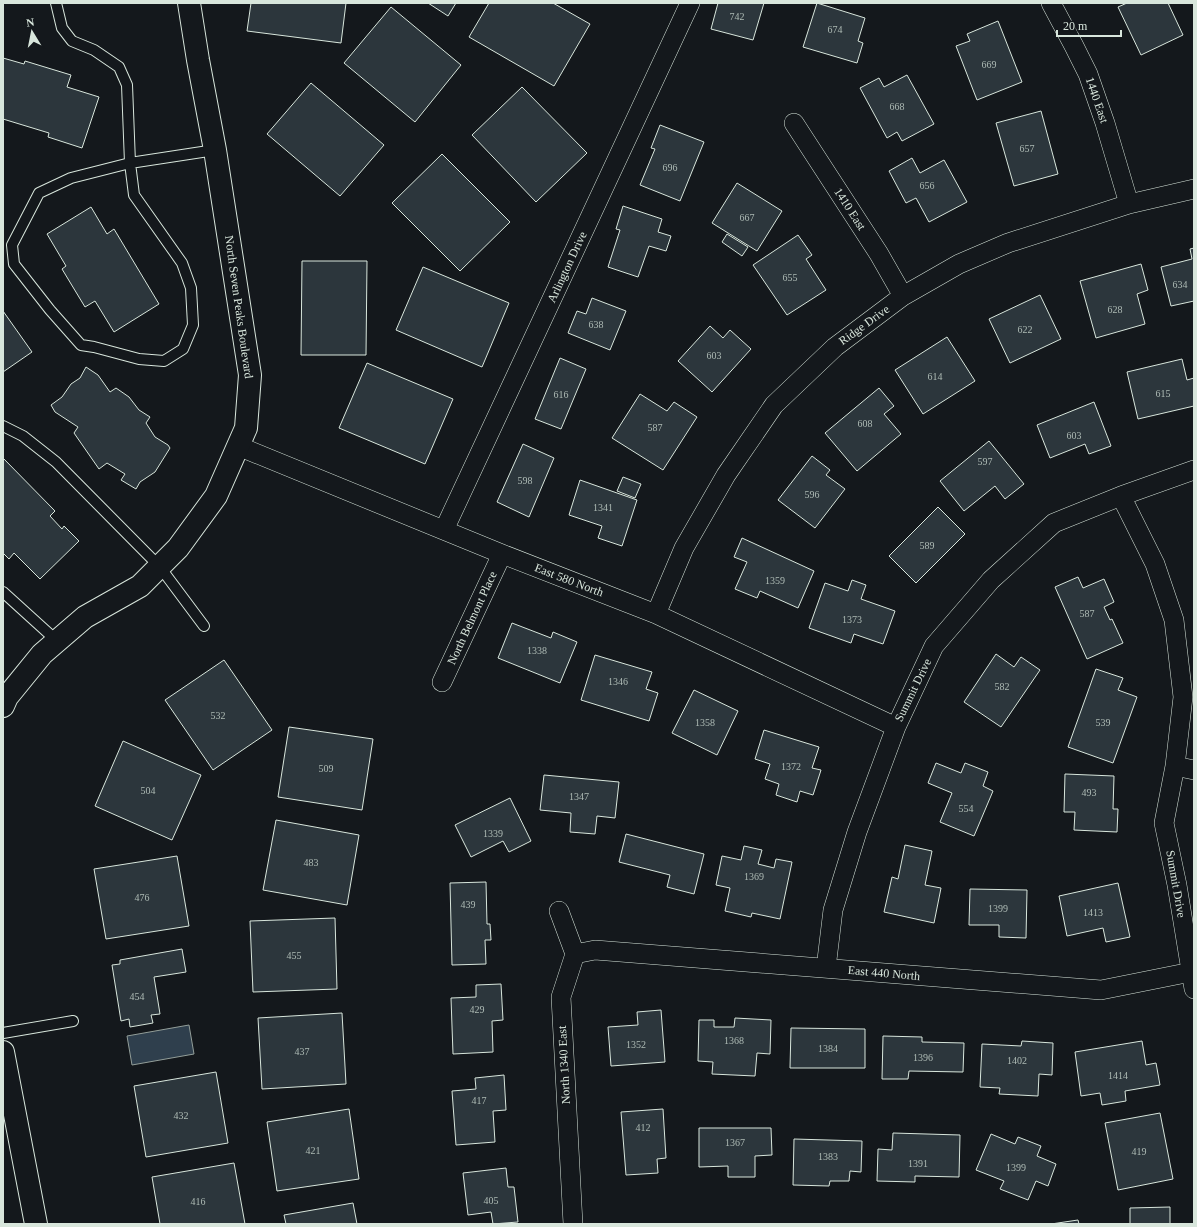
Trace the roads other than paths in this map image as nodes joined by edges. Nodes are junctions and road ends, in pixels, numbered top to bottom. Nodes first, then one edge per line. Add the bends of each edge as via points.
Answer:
1 (56, 3) edge
2 (188, 3) edge
3 (690, 3) edge
4 (1051, 3) edge
5 (794, 123) dead end
6 (216, 150) junction
7 (130, 163) junction
8 (1194, 189) edge
9 (1129, 204) junction
10 (903, 296) junction
11 (3, 426) edge
12 (238, 446) junction
13 (1194, 470) edge
14 (1121, 496) junction
15 (444, 530) junction
16 (502, 554) junction
17 (160, 567) junction
18 (3, 592) edge
19 (656, 614) junction
20 (204, 626) dead end
21 (57, 641) junction
22 (442, 682) dead end
23 (3, 706) edge
24 (896, 726) junction
25 (1174, 766) junction
26 (1194, 770) edge
27 (559, 911) dead end
28 (576, 954) junction
29 (826, 968) junction
30 (1193, 981) edge
31 (73, 1021) dead end
32 (3, 1033) edge
33 (3, 1052) edge
34 (36, 1224) edge
35 (573, 1224) edge

1 - 7 lane via 62,28 72,41 94,50 119,67 127,85
2 - 6 street, North Seven Peaks Boulevard
3 - 15 street, Arlington Drive
4 - 9 street, 1440 East via 1088,74
5 - 10 street, 1410 East via 879,254
6 - 7 lane
6 - 12 street, North Seven Peaks Boulevard via 250,375 246,428
7 - 7 lane via 71,178 39,192 12,245 14,264 81,345 139,359 164,361 183,349 193,325 191,288 182,263 134,195
8 - 9 street, Ridge Drive
9 - 10 street, Ridge Drive via 1008,243 959,264
10 - 19 street, Ridge Drive via 835,347 774,405 726,474 684,548
11 - 17 lane via 23,436 56,462
12 - 15 street, East 580 North
12 - 17 street, North Seven Peaks Boulevard via 216,496 178,548
13 - 14 street, Summit Drive
14 - 24 street, Summit Drive via 1054,523 991,580 934,646
14 - 25 street, Summit Drive via 1155,564 1174,620 1183,697
15 - 16 street, East 580 North
16 - 19 street, East 580 North
16 - 22 street, North Belmont Place
17 - 20 lane
17 - 21 street, North Seven Peaks Boulevard via 140,586 85,617
18 - 21 lane
19 - 24 street, East 580 North
21 - 23 street, North Seven Peaks Boulevard via 42,654 7,697
24 - 29 street, Summit Drive via 857,832 833,910
25 - 26 street
25 - 30 street, Summit Drive via 1164,824
27 - 28 street
28 - 29 street, East 440 North via 595,950
28 - 35 street, North 1340 East via 560,997
29 - 30 street, East 440 North via 1101,990
31 - 32 lane
33 - 34 street

